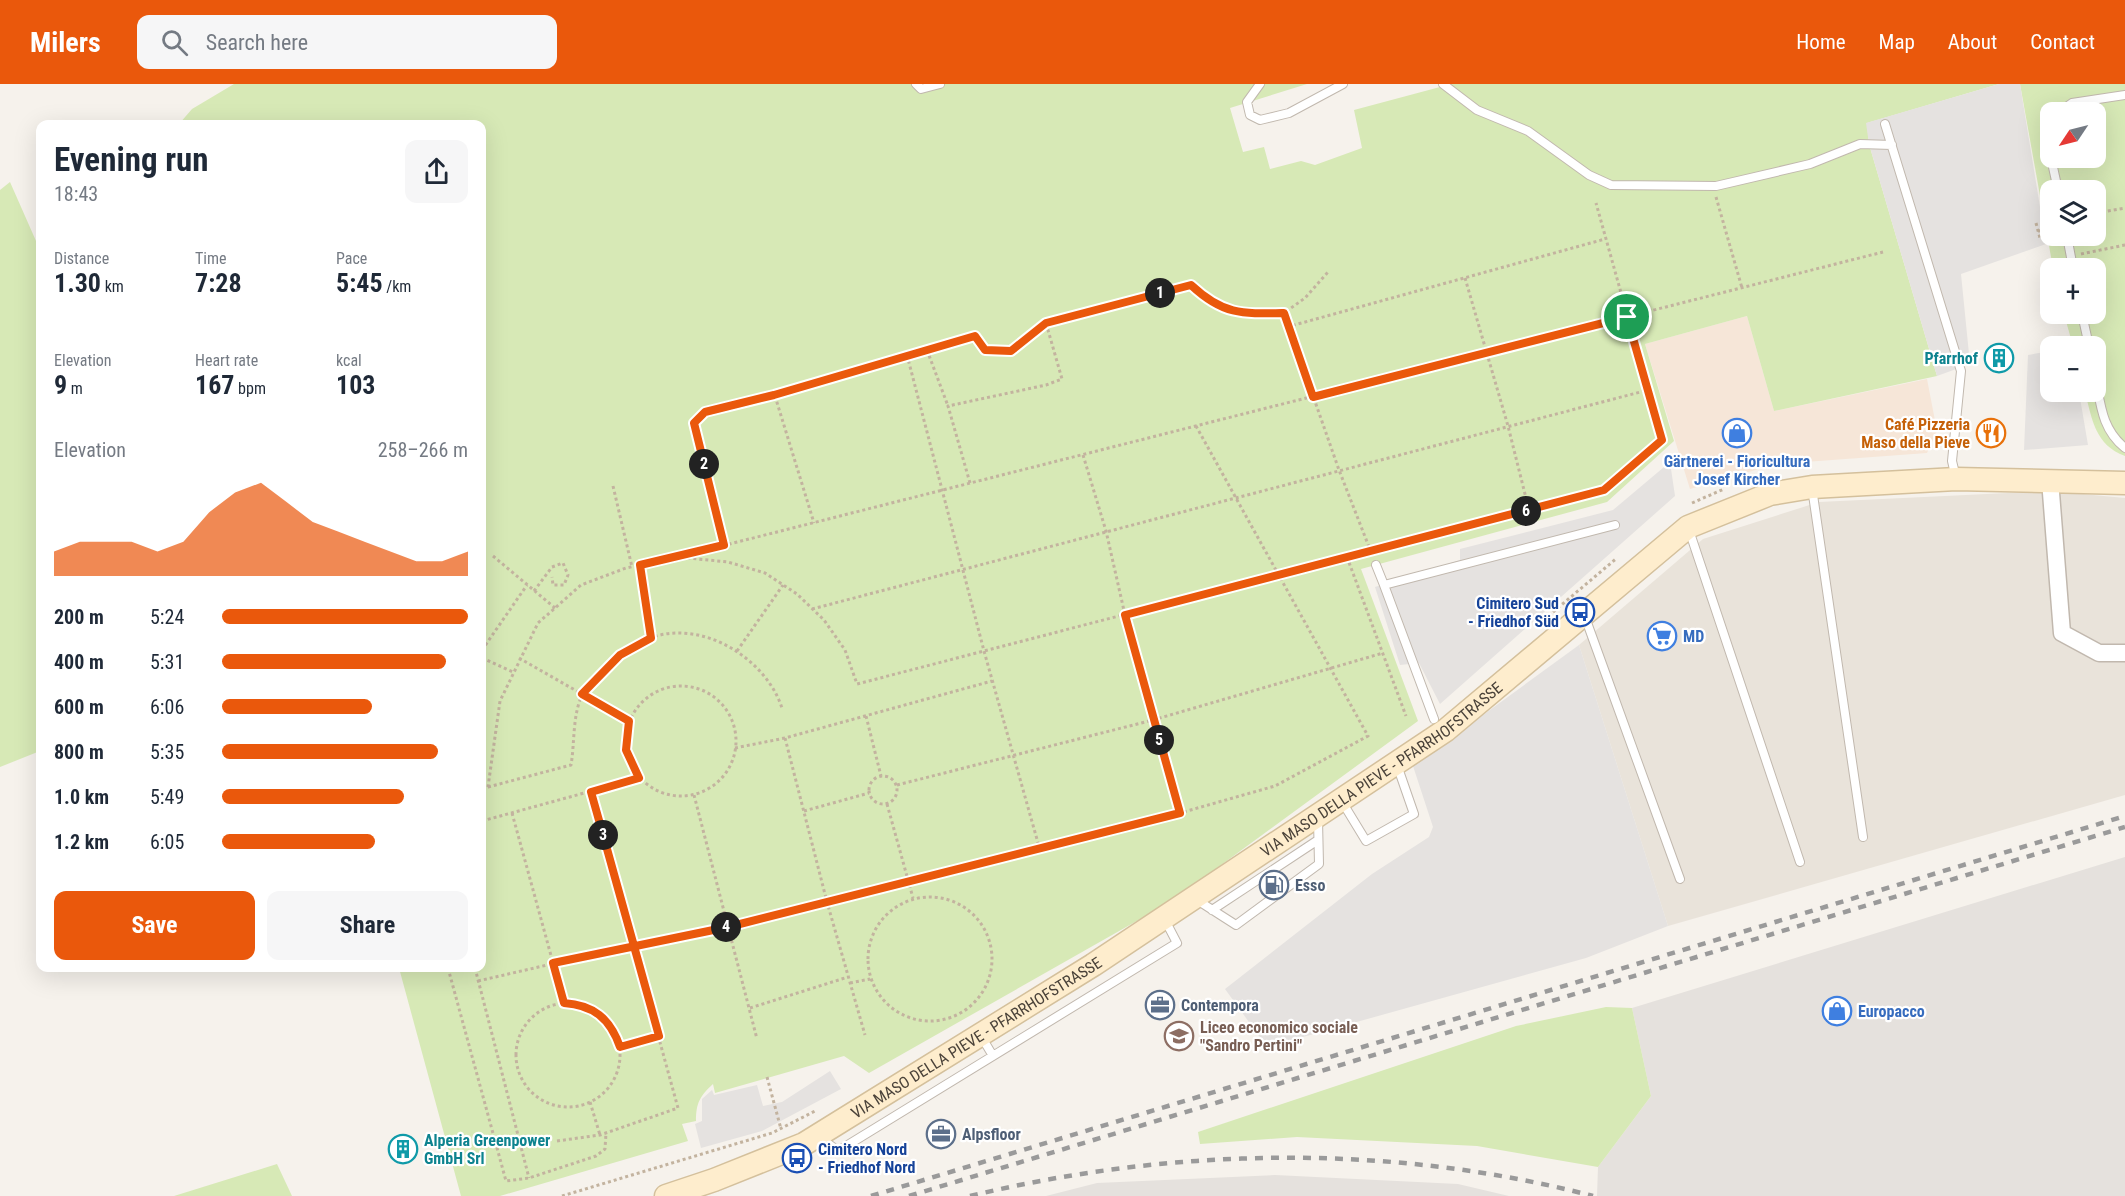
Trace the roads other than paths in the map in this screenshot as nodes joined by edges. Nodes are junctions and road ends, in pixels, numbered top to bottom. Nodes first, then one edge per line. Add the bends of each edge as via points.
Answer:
1 (916, 84) edge
2 (940, 84) edge
3 (1260, 84) edge
4 (1343, 84) edge
5 (1443, 84) edge
6 (2125, 95) edge
7 (2079, 102) edge
8 (1886, 124) dead end
9 (1892, 145) junction
10 (2100, 402) edge
11 (2125, 448) edge
12 (1956, 479) junction
13 (2050, 480) junction
14 (2125, 483) edge
15 (1812, 487) junction
16 (1615, 525) dead end
17 (1688, 527) junction
18 (1376, 565) road end
19 (1384, 585) junction
20 (1584, 613) junction
21 (2125, 653) edge
22 (1434, 719) dead end
23 (1396, 763) junction
24 (1340, 800) junction
25 (1317, 815) junction
26 (1863, 837) dead end
27 (1318, 840) junction
28 (1800, 862) dead end
29 (1680, 879) dead end
30 (1203, 904) junction
31 (1164, 918) junction
32 (981, 1035) junction
33 (993, 1056) junction
34 (818, 1136) junction
35 (666, 1196) edge

1 - 2 lane via 921,89
3 - 4 lane via 1247,102 1250,115 1260,120 1289,113
5 - 9 lane via 1477,111 1528,131 1589,175 1611,185 1716,186 1810,164 1860,144
6 - 7 lane
8 - 9 lane
9 - 12 lane via 1961,370 1952,461
10 - 11 lane via 2104,423
12 - 13 street, VIA MASO DELLA PIEVE - PFARRHOFSTRASSE
12 - 15 street, VIA MASO DELLA PIEVE - PFARRHOFSTRASSE
13 - 14 street, VIA MASO DELLA PIEVE - PFARRHOFSTRASSE
13 - 21 street via 2062,633 2099,653
15 - 17 street, VIA MASO DELLA PIEVE - PFARRHOFSTRASSE via 1770,494
15 - 26 lane
16 - 19 lane
17 - 20 street, VIA MASO DELLA PIEVE - PFARRHOFSTRASSE
17 - 28 lane
18 - 19 lane
19 - 22 lane
20 - 23 street, VIA MASO DELLA PIEVE - PFARRHOFSTRASSE via 1446,730
20 - 29 lane
23 - 24 street, VIA MASO DELLA PIEVE - PFARRHOFSTRASSE
23 - 24 lane via 1414,814 1366,841
24 - 25 street, VIA MASO DELLA PIEVE - PFARRHOFSTRASSE
25 - 27 lane
25 - 30 street, VIA MASO DELLA PIEVE - PFARRHOFSTRASSE
27 - 30 lane
27 - 30 lane via 1319,864 1236,925
30 - 31 street, VIA MASO DELLA PIEVE - PFARRHOFSTRASSE
31 - 32 street, VIA MASO DELLA PIEVE - PFARRHOFSTRASSE
31 - 33 lane via 1177,943
32 - 33 lane
32 - 34 street, VIA MASO DELLA PIEVE - PFARRHOFSTRASSE
33 - 34 lane via 838,1151
34 - 35 street, VIA MASO DELLA PIEVE - PFARRHOFSTRASSE via 752,1166

